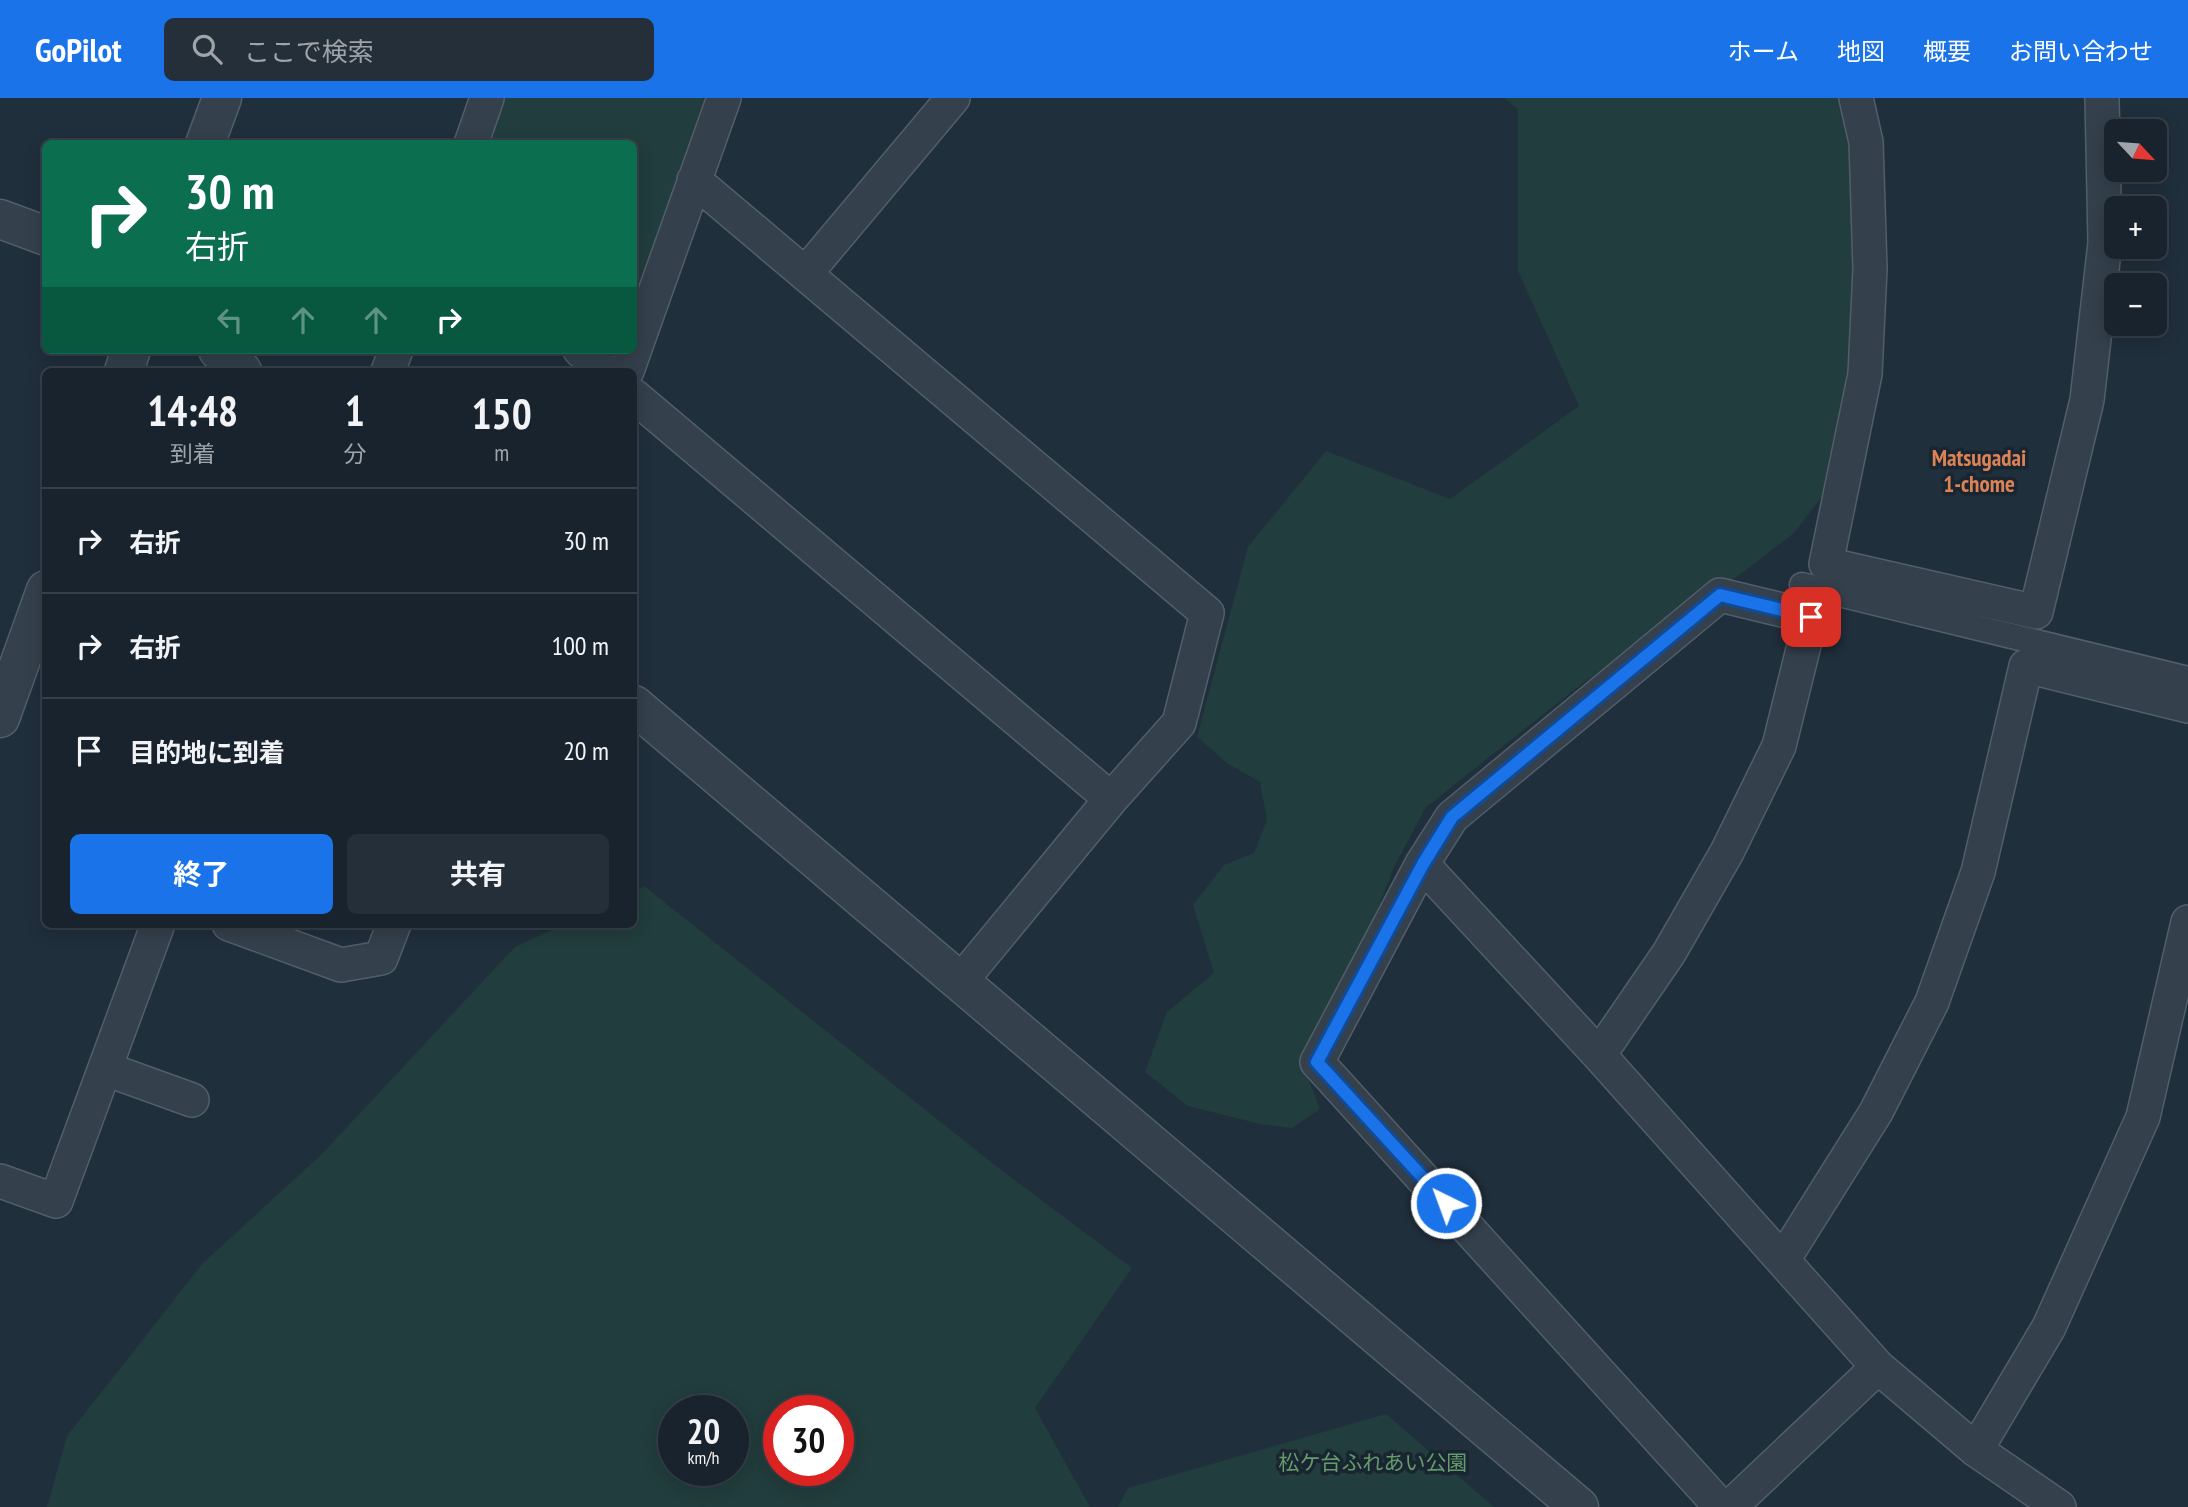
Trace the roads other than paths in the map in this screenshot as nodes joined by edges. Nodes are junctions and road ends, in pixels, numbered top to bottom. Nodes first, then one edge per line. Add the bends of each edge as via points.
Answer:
1 (222, 98) edge
2 (487, 98) edge
3 (724, 98) edge
4 (953, 98) edge
5 (1856, 98) edge
6 (2102, 98) edge
7 (206, 140) edge
8 (472, 140) edge
9 (694, 180) junction
10 (0, 219) edge
11 (42, 235) edge
12 (806, 272) junction
13 (637, 342) edge
14 (223, 354) edge
15 (585, 354) edge
16 (239, 368) edge
17 (601, 368) edge
18 (637, 399) edge
19 (1802, 585) dead end
20 (42, 601) edge
21 (2188, 679) edge
22 (2188, 706) edge
23 (637, 708) edge
24 (0, 718) edge
25 (1111, 799) junction
26 (1423, 864) junction
27 (2188, 922) edge
28 (157, 928) edge
29 (240, 928) edge
30 (392, 928) edge
31 (960, 982) junction
32 (1599, 1055) junction
33 (106, 1069) junction
34 (192, 1100) dead end
35 (0, 1181) edge
36 (1783, 1260) junction
37 (1878, 1367) junction
38 (1976, 1450) junction
39 (1579, 1507) edge
40 (1721, 1507) edge
41 (1730, 1507) edge
42 (2059, 1507) edge

1 - 7 street
2 - 8 street
3 - 9 street
4 - 12 street
5 - 6 street via 1866,142 1870,257 1865,374 1826,564 2036,611 2087,400 2105,243
9 - 12 street
9 - 13 street
10 - 11 street
12 - 25 street via 1207,613 1179,723
14 - 16 street
15 - 17 street
18 - 25 street
19 - 21 street
20 - 24 street
22 - 36 street via 2026,666 1978,872 1932,1002 1876,1112
23 - 31 street
25 - 31 street
26 - 32 street
26 - 32 street via 1452,817 1720,595 1811,617 1779,746 1727,852 1669,953
26 - 40 street via 1317,1062
27 - 38 street via 2143,1117 2049,1327
28 - 33 street
29 - 30 street via 341,965 381,958
31 - 39 street
32 - 36 street
33 - 34 street
33 - 35 street via 56,1201
36 - 37 street
37 - 38 street
37 - 41 street
38 - 42 street

